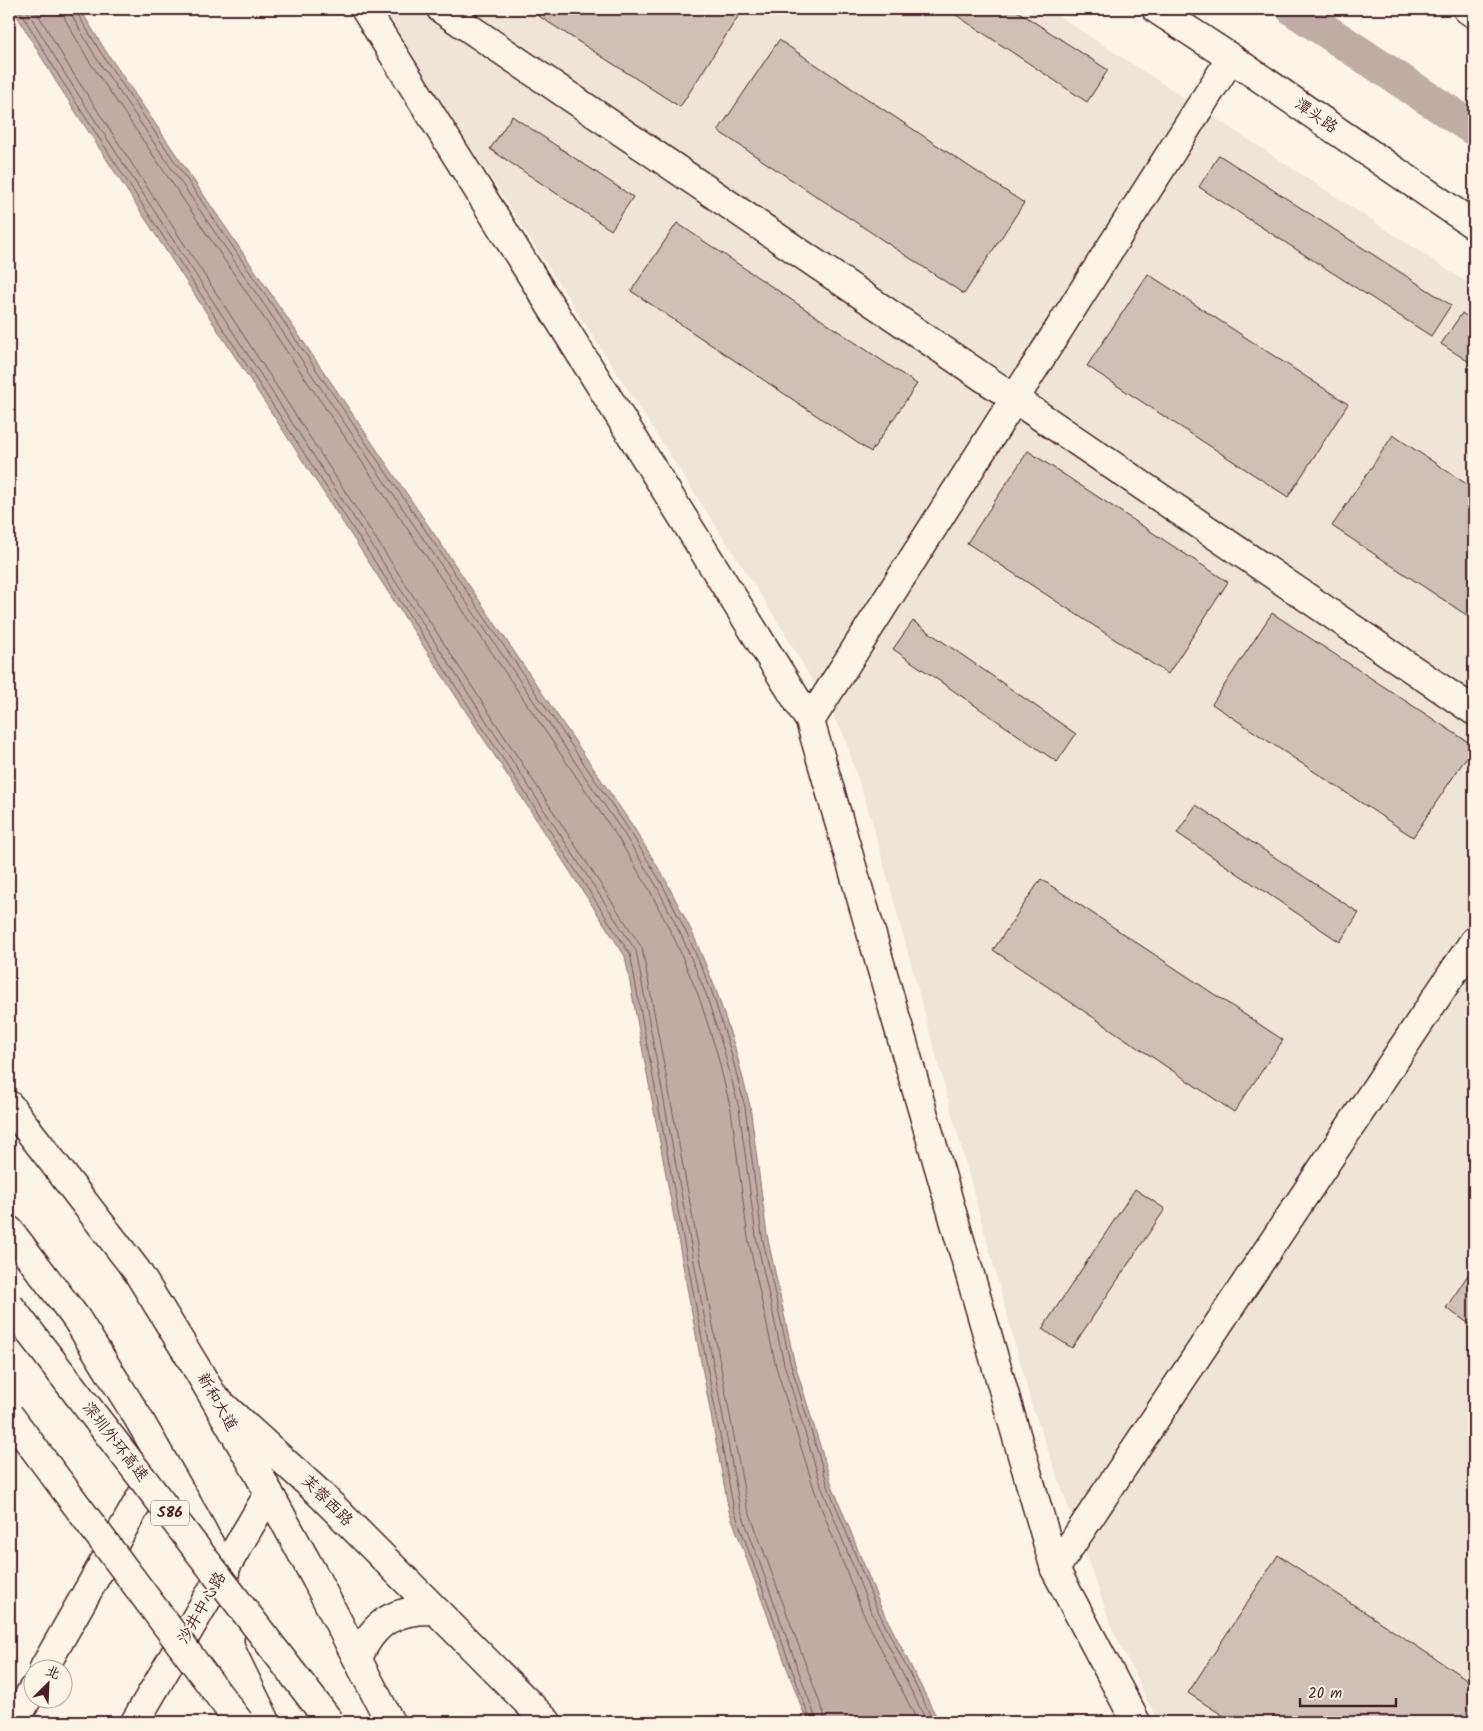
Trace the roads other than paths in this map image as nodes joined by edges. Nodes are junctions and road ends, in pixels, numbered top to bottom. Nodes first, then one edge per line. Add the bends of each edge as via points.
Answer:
1 (365, 9) edge
2 (441, 9) edge
3 (1156, 9) edge
4 (1467, 9) edge
5 (1474, 14) edge
6 (1231, 58) junction
7 (1474, 225) edge
8 (1015, 399) junction
9 (1474, 711) edge
10 (810, 721) junction
11 (1474, 941) edge
12 (9, 1105) edge
13 (9, 1230) edge
14 (9, 1305) edge
15 (214, 1398) junction
16 (9, 1415) edge
17 (162, 1459) junction
18 (269, 1493) junction
19 (1055, 1569) junction
20 (224, 1571) junction
21 (435, 1610) junction
22 (50, 1658) edge
23 (358, 1658) junction
24 (22, 1708) edge
25 (15, 1722) edge
26 (134, 1722) edge
27 (239, 1722) edge
28 (299, 1722) edge
29 (330, 1722) edge
30 (390, 1722) edge
31 (547, 1722) edge
32 (1136, 1722) edge

1 - 10 main road
2 - 8 main road
3 - 6 main road, 潭头路
4 - 5 main road
6 - 7 main road, 潭头路
6 - 8 main road
8 - 9 main road
8 - 10 main road
10 - 19 main road
11 - 19 main road
12 - 15 main road, 新和大道 via 137,1271
13 - 17 main road via 76,1318
14 - 29 main road, 深圳外环高速 / S86, bridge
15 - 18 main road, 新和大道
15 - 21 main road, 芙蓉西路 via 312,1486
16 - 27 main road, bridge
17 - 20 main road
17 - 22 main road
18 - 20 main road, 沙井中心路
18 - 23 main road, 新和大道
19 - 32 main road
20 - 26 main road, 沙井中心路
20 - 28 main road
21 - 23 main road via 402,1612 387,1619 364,1642
21 - 31 main road, 芙蓉西路
23 - 30 main road, 新和大道
24 - 25 main road

